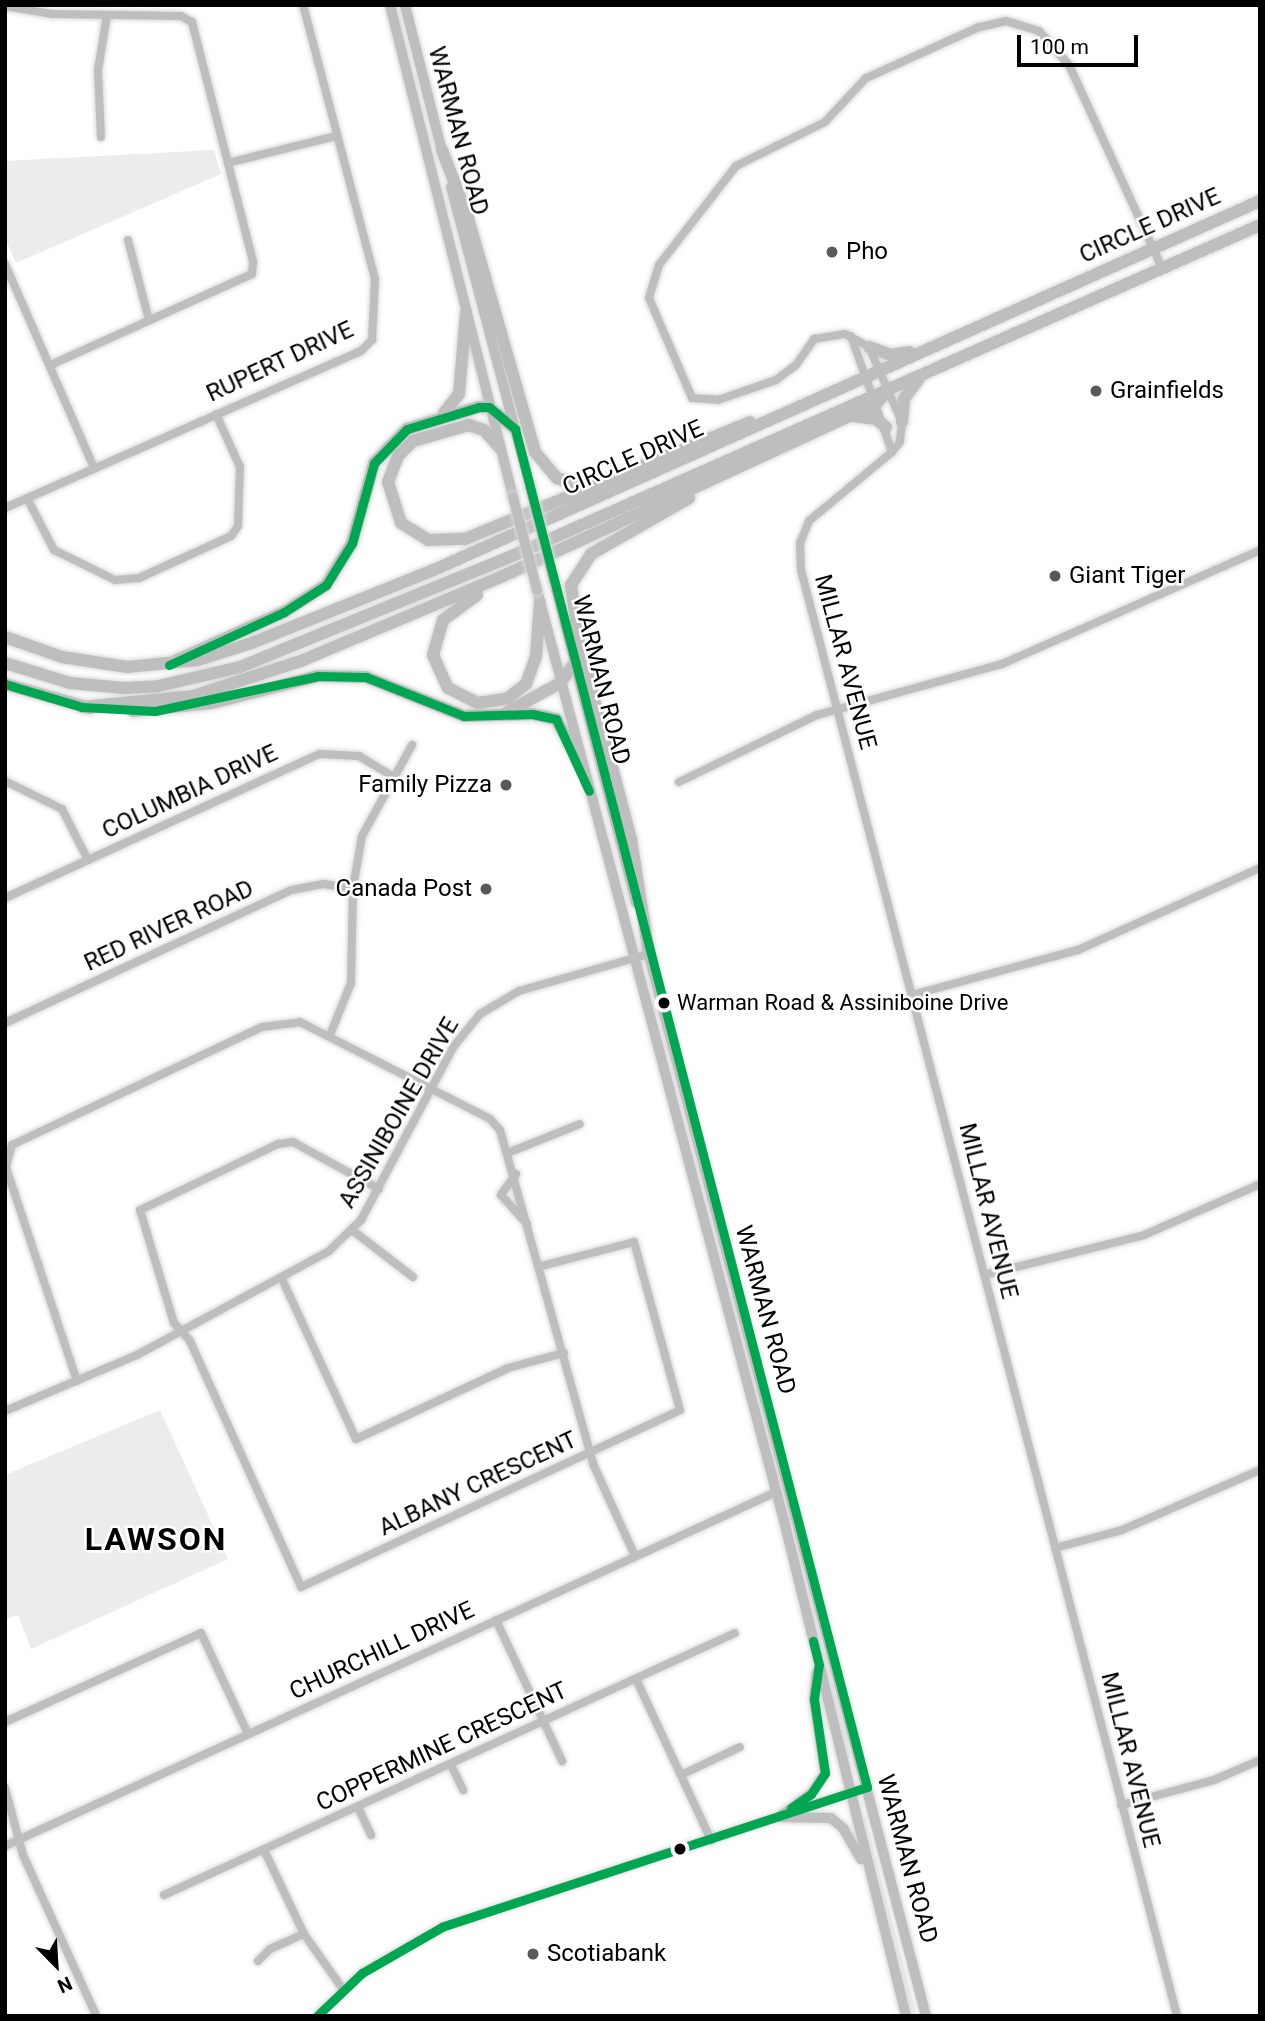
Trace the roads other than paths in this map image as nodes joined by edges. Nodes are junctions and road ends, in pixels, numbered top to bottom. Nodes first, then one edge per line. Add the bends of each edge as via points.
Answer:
1 (303, 5) edge
2 (390, 5) edge
3 (405, 5) edge
4 (5, 6) edge
5 (107, 15) junction
6 (336, 136) junction
7 (101, 137) dead end
8 (442, 150) junction
9 (228, 163) junction
10 (1260, 201) edge
11 (1260, 225) edge
12 (128, 240) dead end
13 (1153, 248) junction
14 (5, 264) edge
15 (1162, 268) junction
16 (466, 312) junction
17 (149, 320) junction
18 (851, 336) junction
19 (938, 346) junction
20 (869, 347) junction
21 (50, 365) junction
22 (879, 370) junction
23 (921, 375) junction
24 (865, 377) junction
25 (888, 390) junction
26 (874, 400) junction
27 (807, 402) junction
28 (489, 407) junction
29 (216, 414) junction
30 (438, 416) junction
31 (850, 416) junction
32 (902, 422) junction
33 (886, 427) junction
34 (515, 429) junction
35 (500, 448) junction
36 (772, 452) junction
37 (892, 452) junction
38 (94, 468) junction
39 (624, 471) junction
40 (27, 498) junction
41 (5, 508) edge
42 (611, 526) junction
43 (1260, 550) edge
44 (538, 596) junction
45 (5, 637) edge
46 (575, 662) junction
47 (5, 663) edge
48 (169, 665) junction
49 (561, 683) junction
50 (5, 684) edge
51 (82, 707) junction
52 (839, 709) junction
53 (489, 717) junction
54 (412, 745) dead end
55 (583, 769) junction
56 (391, 775) junction
57 (5, 781) edge
58 (679, 782) dead end
59 (88, 860) junction
60 (1260, 868) edge
61 (354, 888) junction
62 (5, 898) edge
63 (649, 954) junction
64 (634, 959) junction
65 (912, 995) junction
66 (5, 1023) edge
67 (330, 1035) junction
68 (433, 1090) junction
69 (580, 1124) dead end
70 (510, 1152) junction
71 (516, 1174) junction
72 (1260, 1184) edge
73 (379, 1189) junction
74 (531, 1229) junction
75 (352, 1230) junction
76 (541, 1266) junction
77 (984, 1275) junction
78 (412, 1278) dead end
79 (282, 1279) junction
80 (181, 1332) junction
81 (564, 1353) junction
82 (77, 1381) junction
83 (5, 1411) edge
84 (591, 1454) junction
85 (1260, 1470) edge
86 (776, 1492) junction
87 (1055, 1548) junction
88 (635, 1556) junction
89 (817, 1592) junction
90 (496, 1620) junction
91 (735, 1633) dead end
92 (818, 1665) junction
93 (636, 1679) junction
94 (5, 1722) edge
95 (544, 1722) junction
96 (248, 1734) junction
97 (740, 1747) dead end
98 (1260, 1760) edge
99 (562, 1761) dead end
100 (451, 1765) junction
101 (681, 1775) junction
102 (867, 1787) junction
103 (5, 1788) edge
104 (463, 1790) dead end
105 (849, 1793) junction
106 (1121, 1805) junction
107 (358, 1807) junction
108 (779, 1817) junction
109 (371, 1835) dead end
110 (19, 1840) junction
111 (710, 1840) junction
112 (5, 1846) edge
113 (264, 1850) junction
114 (871, 1879) junction
115 (164, 1895) dead end
116 (304, 1934) junction
117 (258, 1961) dead end
118 (342, 1988) junction
119 (96, 2015) edge
120 (317, 2016) edge
121 (906, 2016) edge
122 (926, 2016) edge
123 (1177, 2016) edge

1 - 6 street, RUPERT DRIVE
2 - 16 main road, WARMAN ROAD
3 - 8 main road, WARMAN ROAD
4 - 5 street
5 - 7 street via 98,70
5 - 9 street via 181,16 192,22
6 - 9 street
6 - 29 street, RUPERT DRIVE via 374,279 372,340 361,351
8 - 34 main road, WARMAN ROAD
8 - 39 highway via 468,218 539,461 550,474 573,484
9 - 17 street via 252,274
10 - 13 highway, CIRCLE DRIVE
11 - 15 highway, CIRCLE DRIVE
12 - 17 street
13 - 15 street
13 - 18 street via 1066,59 1033,27 993,23 866,78 825,122 736,166 659,265 651,285 653,317 684,389 698,401 726,399 782,377 819,336
13 - 19 highway, CIRCLE DRIVE
14 - 21 street
15 - 23 highway, CIRCLE DRIVE
16 - 28 main road, WARMAN ROAD
16 - 30 highway via 459,394 453,407
17 - 21 street
18 - 20 street
18 - 24 street
19 - 20 highway via 891,355
19 - 22 highway, CIRCLE DRIVE
20 - 22 street
21 - 38 street
22 - 24 highway, CIRCLE DRIVE
22 - 25 street
23 - 25 highway, CIRCLE DRIVE
23 - 32 highway via 904,399
24 - 26 street
24 - 27 highway, CIRCLE DRIVE
25 - 26 highway
25 - 32 street
26 - 31 highway
26 - 33 street
26 - 47 highway, CIRCLE DRIVE via 419,596 240,667 158,687 124,688 70,683
27 - 39 highway
27 - 48 highway, CIRCLE DRIVE via 320,617 231,650
28 - 30 highway
28 - 34 highway
28 - 35 main road, WARMAN ROAD
29 - 38 street, RUPERT DRIVE
29 - 40 street via 240,467 238,526 231,536 139,578 115,580 54,550
30 - 48 highway via 407,429 380,454 366,482 352,543 326,585 284,612
31 - 33 highway via 876,419
31 - 36 highway
32 - 37 street via 900,442
33 - 37 street
34 - 46 main road, WARMAN ROAD, bridge
35 - 39 highway via 484,430 469,425 413,441 398,456 388,482 401,523 428,540 466,539
35 - 44 main road, WARMAN ROAD, bridge
36 - 42 highway
36 - 63 highway via 606,544 582,561 572,577 579,642 631,839
37 - 52 street, MILLAR AVENUE via 823,505 800,543 801,570
38 - 40 street, RUPERT DRIVE
40 - 41 street, RUPERT DRIVE
42 - 44 highway via 448,614 433,648 436,670 448,688 464,699 486,703 521,689 534,663
42 - 51 highway via 408,617 249,680 162,701
43 - 52 street via 1002,664
44 - 49 main road, WARMAN ROAD
45 - 48 highway, CIRCLE DRIVE via 94,663
46 - 49 highway
46 - 63 main road, WARMAN ROAD
49 - 53 highway
49 - 55 main road, WARMAN ROAD
50 - 51 highway
51 - 53 highway via 175,709 318,676 349,675 381,681 453,713
52 - 58 street
52 - 65 street, MILLAR AVENUE
53 - 55 highway via 532,713 556,719
54 - 56 street
55 - 64 main road, WARMAN ROAD
56 - 59 street, COLUMBIA DRIVE via 344,752 320,754
56 - 61 street via 362,836
57 - 59 street via 62,809
59 - 62 street, COLUMBIA DRIVE
60 - 65 street via 1079,950
61 - 66 street, RED RIVER ROAD via 323,884 285,893
61 - 67 street via 353,973
63 - 64 street, ASSINIBOINE DRIVE
63 - 89 main road, WARMAN ROAD
64 - 68 street, ASSINIBOINE DRIVE via 519,990 495,1002 454,1046
64 - 86 main road, WARMAN ROAD
65 - 77 street, MILLAR AVENUE
67 - 68 street
67 - 82 street via 300,1022 272,1024 12,1145 6,1167
68 - 70 street via 490,1119
68 - 73 street, ASSINIBOINE DRIVE
69 - 70 street
70 - 71 street
71 - 74 street
71 - 74 street via 502,1195
72 - 77 street via 1144,1235
73 - 75 street, ASSINIBOINE DRIVE
73 - 80 street via 293,1142 278,1144 145,1206 141,1220
74 - 76 street
75 - 78 street
75 - 79 street, ASSINIBOINE DRIVE via 329,1251
76 - 81 street
76 - 84 street, ALBANY CRESCENT via 634,1242 651,1292 680,1410
77 - 87 street, MILLAR AVENUE
79 - 80 street, ASSINIBOINE DRIVE
79 - 81 street via 356,1439 508,1368
80 - 82 street, ASSINIBOINE DRIVE
80 - 84 street, ALBANY CRESCENT via 190,1341 302,1587
81 - 84 street
82 - 83 street, ASSINIBOINE DRIVE
84 - 88 street
85 - 87 street via 1122,1530
86 - 88 street, CHURCHILL DRIVE
86 - 89 main road
86 - 92 main road, WARMAN ROAD
87 - 106 street, MILLAR AVENUE
88 - 90 street, CHURCHILL DRIVE
89 - 102 main road, WARMAN ROAD
90 - 95 street
90 - 96 street, CHURCHILL DRIVE
91 - 93 street, COPPERMINE CRESCENT
92 - 105 main road, WARMAN ROAD
92 - 108 main road via 814,1699 825,1773 811,1794
93 - 95 street, COPPERMINE CRESCENT
93 - 101 street
94 - 96 street via 201,1633
95 - 99 street
95 - 100 street, COPPERMINE CRESCENT
96 - 110 street, CHURCHILL DRIVE
97 - 101 street
98 - 106 street via 1214,1780
100 - 104 street
100 - 107 street, COPPERMINE CRESCENT
101 - 111 street
102 - 105 street
102 - 122 main road, WARMAN ROAD
103 - 110 street
105 - 108 street
105 - 114 main road, WARMAN ROAD
106 - 123 street, MILLAR AVENUE
107 - 109 street
107 - 113 street, COPPERMINE CRESCENT
108 - 111 street
108 - 114 main road via 817,1815 835,1821 850,1838
110 - 112 street, CHURCHILL DRIVE
110 - 119 street
111 - 118 street via 442,1927 388,1955
113 - 115 street, COPPERMINE CRESCENT
113 - 116 street
114 - 121 main road, WARMAN ROAD
116 - 117 street via 270,1949
116 - 118 street
118 - 120 street

